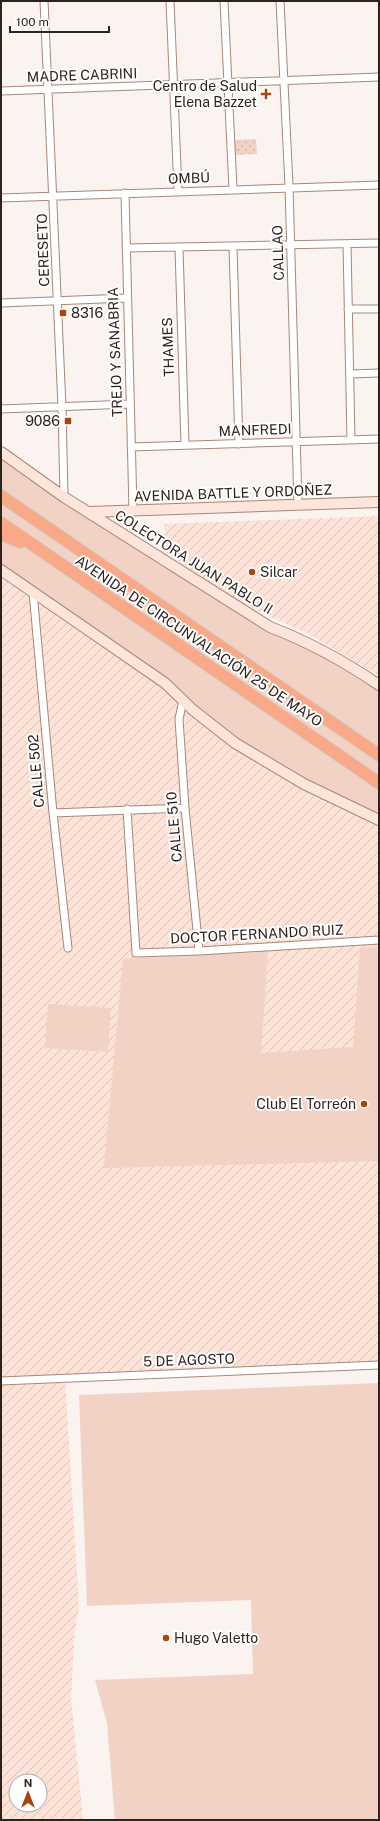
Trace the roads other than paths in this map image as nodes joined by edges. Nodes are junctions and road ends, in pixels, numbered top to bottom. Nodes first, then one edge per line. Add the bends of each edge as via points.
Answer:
1 (44, 1) edge
2 (170, 1) edge
3 (224, 1) edge
4 (280, 1) edge
5 (379, 77) edge
6 (283, 81) junction
7 (228, 83) junction
8 (173, 85) junction
9 (47, 90) junction
10 (1, 91) edge
11 (379, 185) edge
12 (289, 186) junction
13 (233, 189) junction
14 (178, 191) junction
15 (125, 194) junction
16 (53, 196) junction
17 (1, 198) edge
18 (379, 243) edge
19 (347, 244) junction
20 (290, 245) junction
21 (233, 247) junction
22 (126, 248) junction
23 (179, 248) junction
24 (126, 298) junction
25 (58, 301) junction
26 (1, 303) edge
27 (348, 309) junction
28 (379, 309) edge
29 (379, 373) edge
30 (350, 374) junction
31 (130, 404) junction
32 (62, 407) junction
33 (1, 409) edge
34 (379, 439) edge
35 (352, 440) junction
36 (296, 442) junction
37 (239, 444) junction
38 (185, 445) junction
39 (131, 447) junction
40 (1, 452) edge
41 (3, 497) edge
42 (64, 497) junction
43 (379, 502) edge
44 (298, 505) junction
45 (133, 510) junction
46 (89, 512) junction
47 (1, 523) edge
48 (1, 534) edge
49 (41, 550) junction
50 (1, 570) edge
51 (33, 592) junction
52 (379, 685) edge
53 (183, 700) junction
54 (379, 755) edge
55 (379, 783) edge
56 (185, 808) junction
57 (127, 809) junction
58 (53, 813) junction
59 (379, 820) edge
60 (379, 940) edge
61 (68, 948) dead end
62 (199, 951) junction
63 (379, 1365) edge
64 (1, 1381) edge

1 - 9 street, CERESETO
2 - 8 street
3 - 7 street
4 - 6 street, CALLAO
5 - 6 street, MADRE CABRINI
6 - 7 street, MADRE CABRINI
6 - 12 street, CALLAO
7 - 8 street, MADRE CABRINI
7 - 13 street
8 - 9 street, MADRE CABRINI
8 - 14 street
9 - 10 street, MADRE CABRINI
9 - 16 street, CERESETO
11 - 12 street, OMBÚ
12 - 13 street, OMBÚ
12 - 20 street, CALLAO
13 - 14 street, OMBÚ
14 - 15 street, OMBÚ
15 - 16 street, OMBÚ
15 - 22 street, TREJO Y SANABRIA
16 - 17 street, OMBÚ
16 - 25 street, CERESETO
18 - 19 street
19 - 20 street
19 - 27 street
20 - 21 street
20 - 36 street, CALLAO
21 - 23 street
21 - 37 street
22 - 23 street
22 - 24 street, TREJO Y SANABRIA
23 - 38 street, THAMES
24 - 25 street
24 - 31 street, TREJO Y SANABRIA
25 - 26 street
25 - 32 street, CERESETO
27 - 28 street
27 - 30 street
29 - 30 street
30 - 35 street
31 - 32 street
31 - 39 street, TREJO Y SANABRIA
32 - 33 street
32 - 42 street, CERESETO
34 - 35 street, MANFREDI
35 - 36 street, MANFREDI
36 - 37 street, MANFREDI
36 - 44 street, CALLAO
37 - 38 street, MANFREDI
38 - 39 street, MANFREDI
39 - 45 street, TREJO Y SANABRIA
40 - 42 main road, COLECTORA JUAN PABLO II
41 - 54 highway, AVENIDA DE CIRCUNVALACIÓN 25 DE MAYO
42 - 46 main road, COLECTORA JUAN PABLO II
43 - 44 main road, AVENIDA BATTLE Y ORDOÑEZ
44 - 45 main road, AVENIDA BATTLE Y ORDOÑEZ
45 - 46 main road, AVENIDA BATTLE Y ORDOÑEZ
46 - 52 main road, COLECTORA JUAN PABLO II via 270,627 304,640 350,665
47 - 49 highway, AVENIDA DE CIRCUNVALACIÓN 25 DE MAYO
48 - 49 highway
49 - 55 highway, AVENIDA DE CIRCUNVALACIÓN 25 DE MAYO
50 - 51 main road
51 - 53 main road via 165,683
51 - 58 street, CALLE 502
53 - 56 street, CALLE 510 via 179,719
53 - 59 main road via 234,744 304,784
56 - 57 street
56 - 62 street, CALLE 510
57 - 58 street
57 - 62 street, DOCTOR FERNANDO RUIZ via 136,953
58 - 61 street, CALLE 502
60 - 62 street, DOCTOR FERNANDO RUIZ
63 - 64 street, 5 DE AGOSTO

